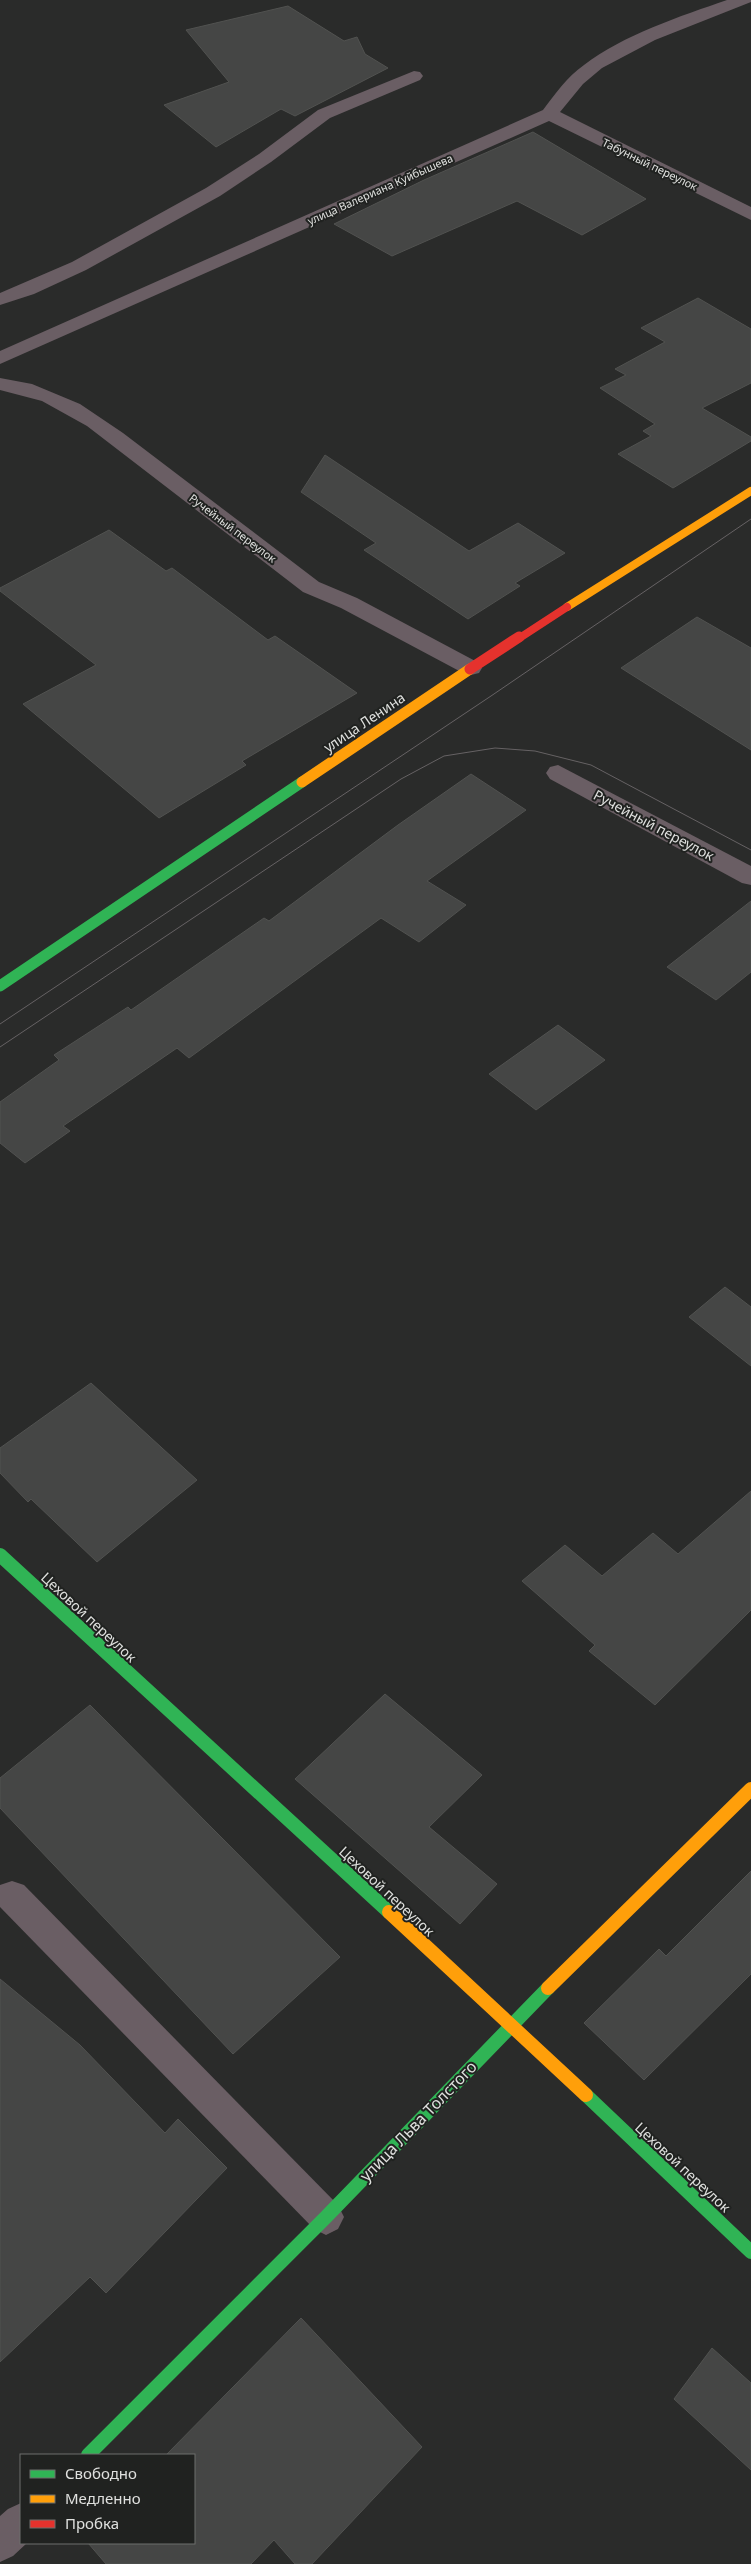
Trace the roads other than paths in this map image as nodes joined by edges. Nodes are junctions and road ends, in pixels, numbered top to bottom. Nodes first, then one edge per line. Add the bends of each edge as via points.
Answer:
1 (744, 0) edge
2 (414, 76) dead end
3 (549, 114) junction
4 (751, 214) edge
5 (0, 299) edge
6 (0, 358) edge
7 (0, 384) edge
8 (751, 491) edge
9 (471, 668) junction
10 (558, 773) dead end
11 (751, 877) edge
12 (0, 986) edge
13 (0, 1555) edge
14 (751, 1789) edge
15 (12, 1896) dead end
16 (511, 2024) junction
17 (326, 2217) junction
18 (751, 2252) edge
19 (89, 2454) edge
20 (20, 2523) edge
21 (0, 2543) edge

1 - 3 street, улица Валериана Куйбышева via 673,27 596,65 578,80
2 - 5 street via 324,114 213,192 79,266
3 - 4 street, Табунный переулок
3 - 6 street, улица Валериана Куйбышева
7 - 9 street, Ручейный переулок via 41,393 87,418 311,587
8 - 9 street, улица Ленина
9 - 12 street, улица Ленина
10 - 11 street, Ручейный переулок
13 - 16 street, Цеховой переулок
14 - 16 street, улица Льва Толстого
15 - 17 street
16 - 17 street, улица Льва Толстого
16 - 18 street, Цеховой переулок
17 - 19 street, улица Льва Толстого
20 - 21 street

